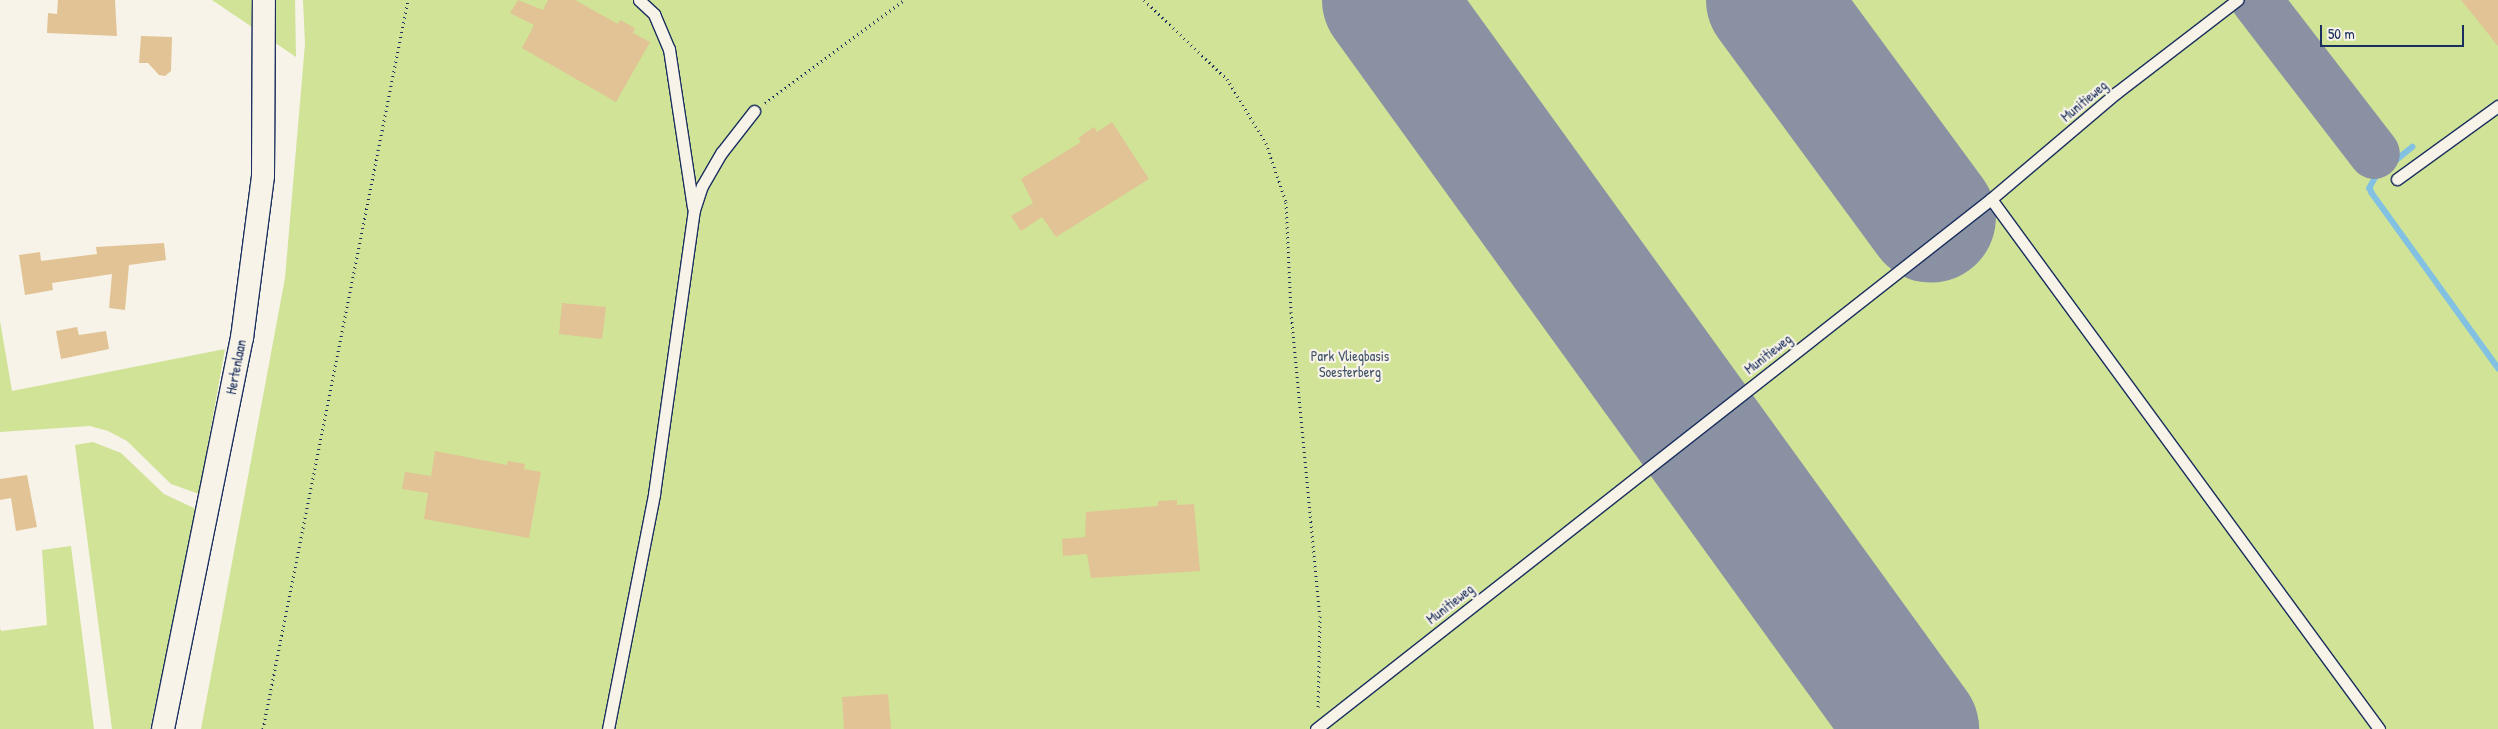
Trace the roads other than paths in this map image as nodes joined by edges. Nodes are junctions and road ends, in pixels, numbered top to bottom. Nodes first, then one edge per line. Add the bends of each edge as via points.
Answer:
1 (264, 0) edge
2 (639, 0) edge
3 (2237, 0) edge
4 (2498, 106) edge
5 (754, 111) road end
6 (2397, 179) dead end
7 (1991, 199) junction
8 (694, 210) junction
9 (1317, 728) edge
10 (163, 729) edge
11 (608, 729) edge
12 (2379, 729) edge

1 - 10 street, Hertenlaan via 263,176 245,318
2 - 8 lane via 654,14 668,49
3 - 7 lane, Munitieweg via 2116,93
4 - 6 lane
5 - 8 lane via 722,152 702,186
7 - 9 lane, Munitieweg
7 - 12 lane
8 - 11 lane via 654,494

